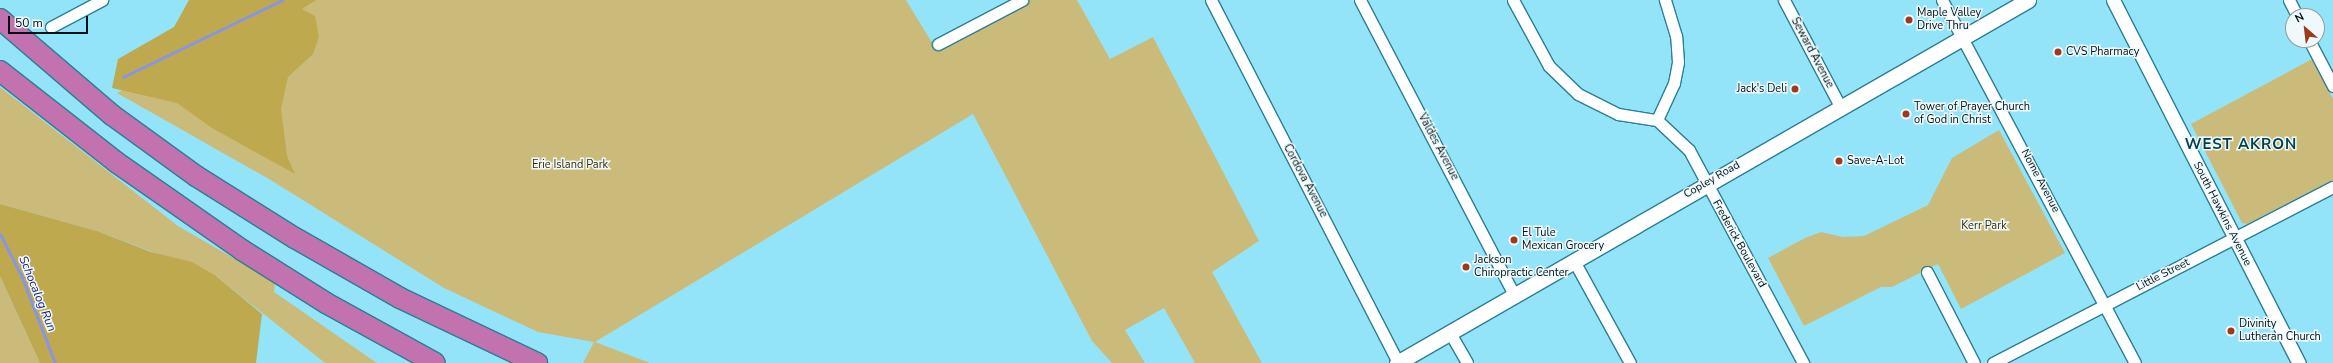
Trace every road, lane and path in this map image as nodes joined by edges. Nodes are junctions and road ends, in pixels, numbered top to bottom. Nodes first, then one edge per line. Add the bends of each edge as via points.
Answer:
1 (102, 0) edge
2 (1022, 0) edge
3 (1211, 0) edge
4 (1360, 0) edge
5 (1513, 0) edge
6 (1665, 0) edge
7 (1784, 0) edge
8 (1942, 0) edge
9 (2028, 0) edge
10 (2114, 0) edge
11 (0, 19) edge
12 (51, 27) dead end
13 (1962, 38) junction
14 (938, 44) dead end
15 (2313, 48) edge
16 (0, 71) edge
17 (2333, 86) edge
18 (1840, 106) junction
19 (1657, 120) junction
20 (1706, 184) junction
21 (2333, 187) edge
22 (2235, 238) junction
23 (1574, 261) junction
24 (1927, 272) dead end
25 (1514, 295) junction
26 (2105, 305) junction
27 (1450, 333) junction
28 (480, 335) junction
29 (435, 363) edge
30 (537, 363) edge
31 (546, 363) edge
32 (1398, 363) edge
33 (1467, 363) edge
34 (1630, 363) edge
35 (1802, 363) edge
36 (1974, 363) edge
37 (1993, 363) edge
38 (2135, 363) edge
39 (2299, 363) edge

1 - 12 street
2 - 14 street
3 - 32 street, Cordova Avenue
4 - 25 street, Valdes Avenue
5 - 19 street via 1549,66 1578,94 1618,114
6 - 19 street via 1676,36 1678,62 1674,83
7 - 18 street, Seward Avenue
8 - 13 street, Nome Avenue
9 - 13 main road, Copley Road
10 - 22 street, South Hawkins Avenue
11 - 28 highway via 112,114 196,176 295,238 400,298
13 - 18 main road, Copley Road
13 - 26 street, Nome Avenue
15 - 17 street
16 - 29 highway via 116,162 242,250 326,302
18 - 20 main road, Copley Road
19 - 20 street, Frederick Boulevard via 1689,150
20 - 23 main road, Copley Road
20 - 35 street, Frederick Boulevard
21 - 22 street, Little Street
22 - 26 street, Little Street
22 - 39 street, South Hawkins Avenue
23 - 25 main road, Copley Road
23 - 34 street
24 - 36 street
25 - 27 main road, Copley Road
26 - 37 street, Little Street
26 - 38 street, Nome Avenue
27 - 32 main road, Copley Road
27 - 33 street
28 - 30 highway
28 - 31 highway

